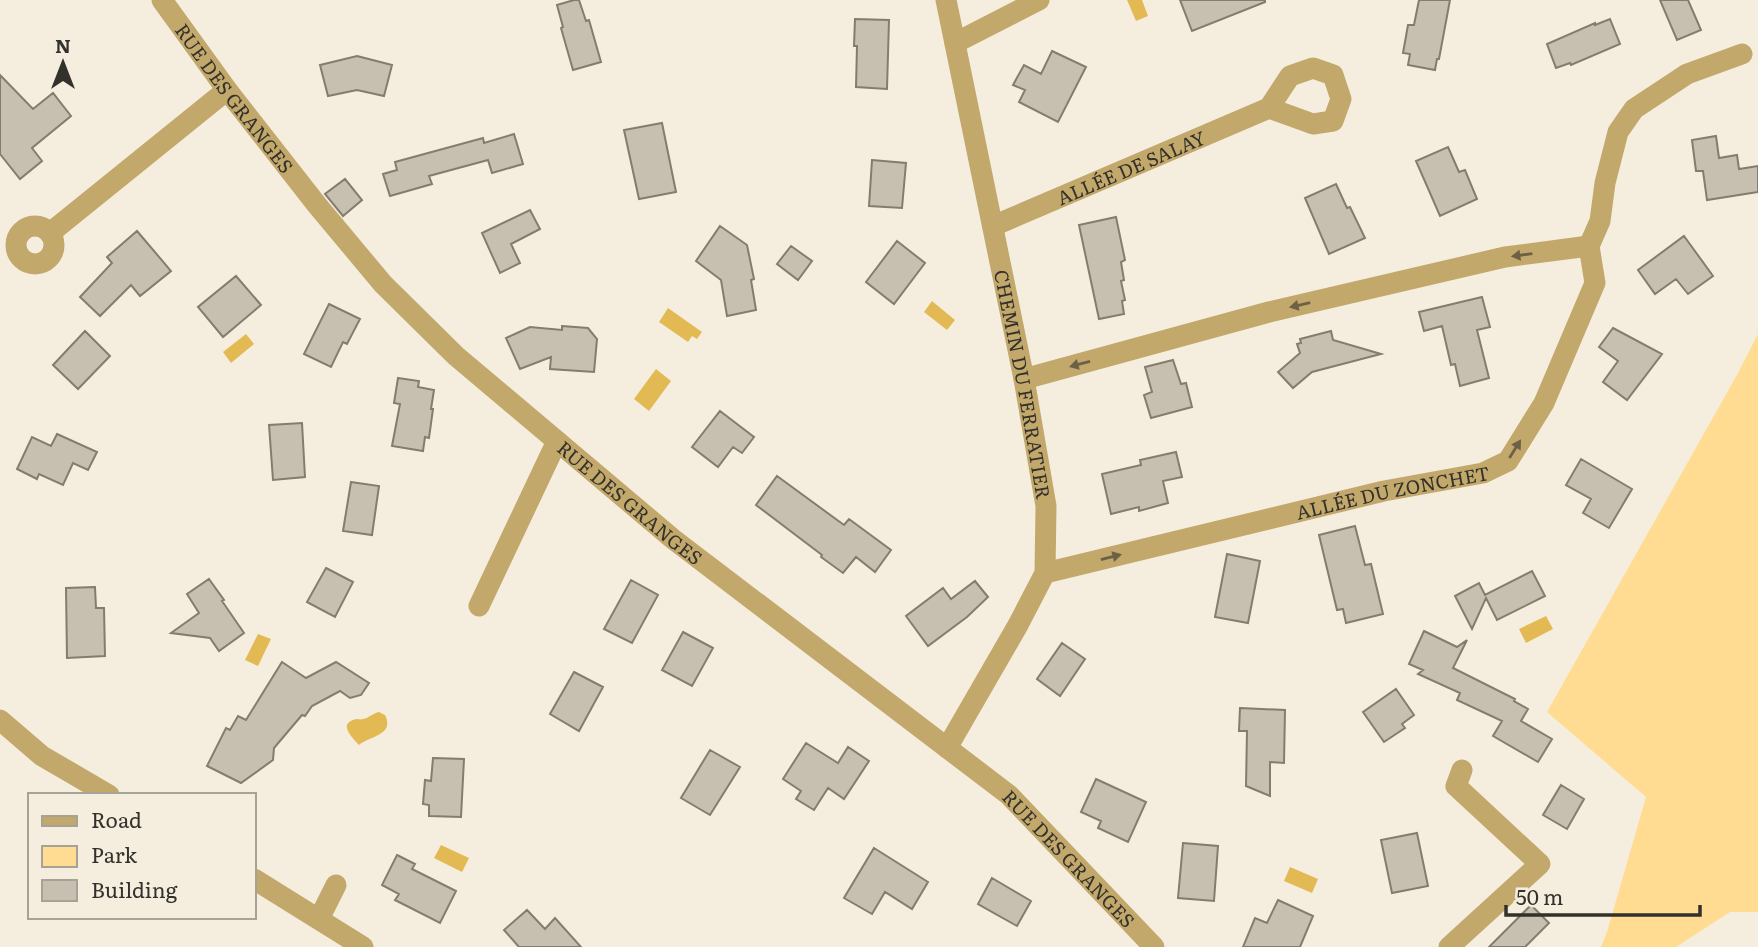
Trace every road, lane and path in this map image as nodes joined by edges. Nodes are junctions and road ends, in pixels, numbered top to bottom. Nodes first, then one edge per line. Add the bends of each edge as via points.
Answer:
1 (162, 0) edge
2 (946, 0) edge
3 (1039, 0) edge
4 (955, 43) junction
5 (1742, 54) dead end
6 (227, 90) junction
7 (1269, 108) dead end
8 (993, 226) junction
9 (50, 233) dead end
10 (1589, 246) junction
11 (1024, 379) junction
12 (557, 441) junction
13 (1045, 573) junction
14 (479, 606) dead end
15 (0, 720) edge
16 (947, 748) junction
17 (1462, 770) dead end
18 (106, 793) edge
19 (256, 880) edge
20 (335, 885) dead end
21 (319, 919) junction
22 (363, 947) edge
23 (1154, 947) edge
24 (1449, 947) edge

1 - 6 street, RUE DES GRANGES
2 - 4 street, CHEMIN DU FERRATIER
3 - 4 street
4 - 8 street, CHEMIN DU FERRATIER
5 - 10 street, ALLÉE DU ZONCHET via 1687,74 1634,108 1618,132 1600,221
6 - 9 street
6 - 12 street, RUE DES GRANGES via 383,284 456,356
7 - 8 street, ALLÉE DE SALAY
8 - 11 street, CHEMIN DU FERRATIER
10 -> 11 street via 1506,257 1283,309
13 -> 10 street, ALLÉE DU ZONCHET via 1384,491 1483,473 1508,461 1544,403 1595,283
11 - 13 street, CHEMIN DU FERRATIER via 1046,506
12 - 14 street
12 - 16 street, RUE DES GRANGES via 673,539
13 - 16 street, CHEMIN DU FERRATIER
15 - 18 street via 42,756
16 - 23 street, RUE DES GRANGES via 1009,795
17 - 24 street via 1456,786 1540,864
19 - 21 street
20 - 21 street
21 - 22 street

